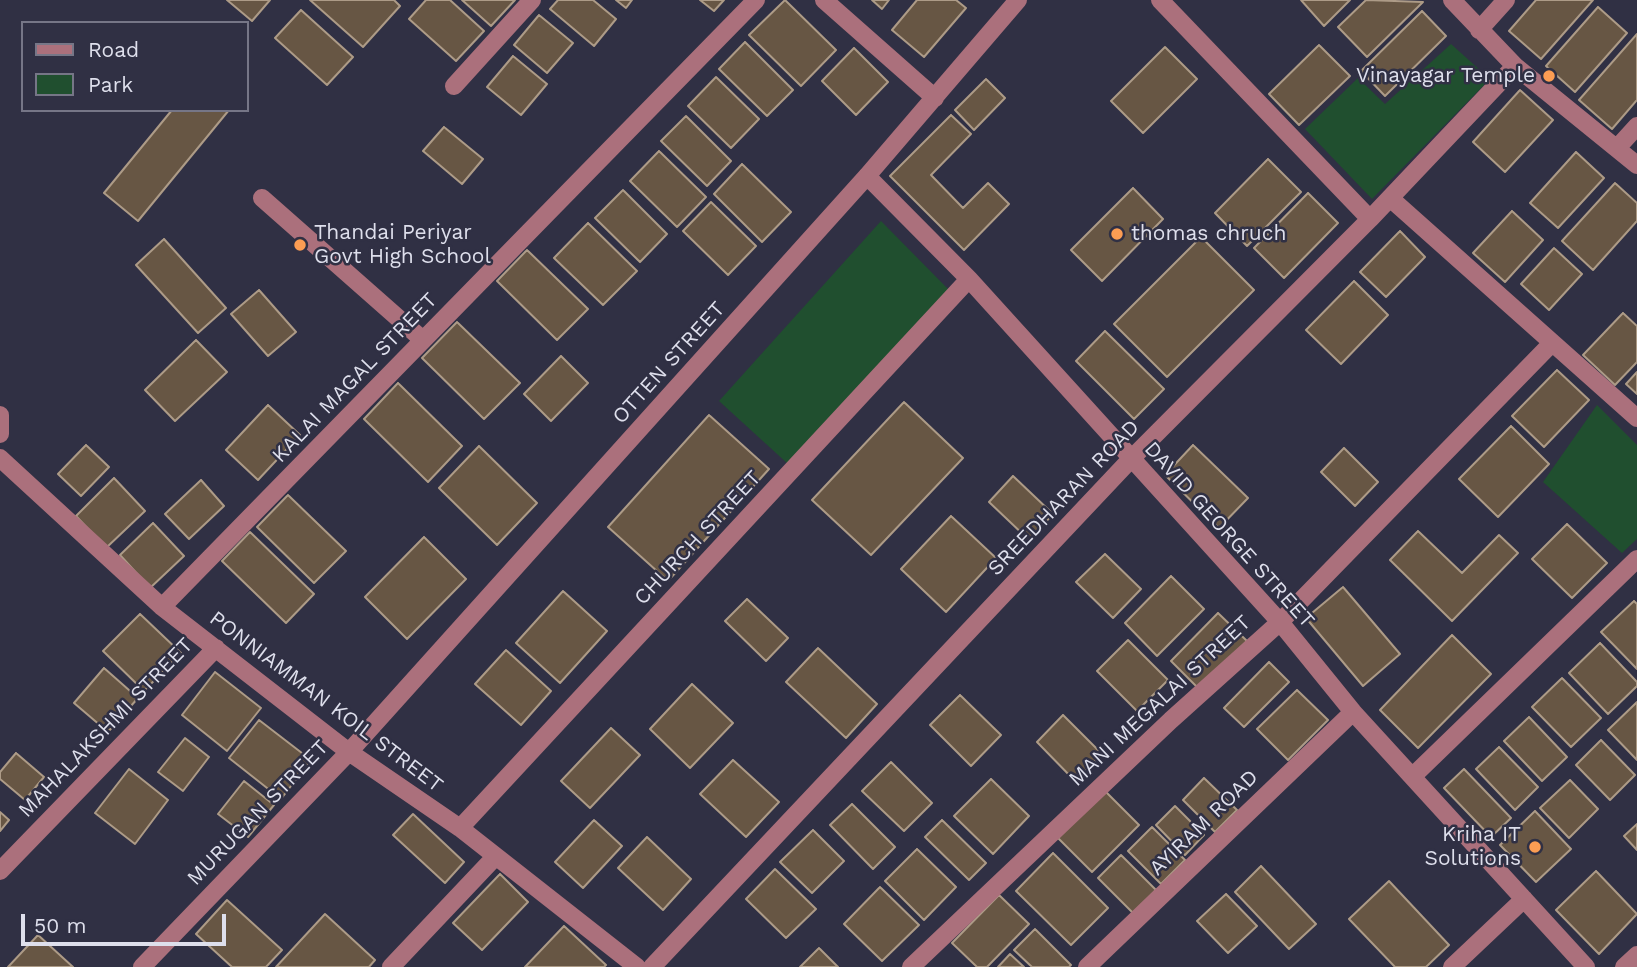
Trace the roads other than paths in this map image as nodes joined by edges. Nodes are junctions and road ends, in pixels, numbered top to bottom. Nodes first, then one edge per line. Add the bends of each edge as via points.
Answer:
1 (532, 0) edge
2 (756, 0) edge
3 (824, 0) edge
4 (1018, 0) edge
5 (1160, 0) edge
6 (1452, 0) edge
7 (1506, 0) edge
8 (1479, 30) junction
9 (1515, 66) junction
10 (454, 86) dead end
11 (935, 98) junction
12 (1637, 126) edge
13 (1618, 148) junction
14 (1637, 165) edge
15 (867, 176) junction
16 (262, 198) dead end
17 (1390, 198) junction
18 (1370, 219) junction
19 (969, 279) junction
20 (423, 340) junction
21 (1552, 343) junction
22 (0, 415) edge
23 (1637, 418) edge
24 (0, 434) edge
25 (0, 458) edge
26 (1130, 460) junction
27 (1637, 559) edge
28 (162, 607) junction
29 (1280, 622) junction
30 (216, 648) junction
31 (1353, 712) junction
32 (349, 752) junction
33 (1413, 776) junction
34 (460, 828) junction
35 (495, 857) junction
36 (0, 871) edge
37 (1524, 899) junction
38 (1637, 955) edge
39 (633, 966) edge
40 (142, 967) edge
41 (391, 967) edge
42 (652, 967) edge
43 (911, 967) edge
44 (1087, 967) edge
45 (1452, 967) edge
46 (1587, 967) edge
47 (1624, 967) edge

1 - 10 street
2 - 20 street, KALAI MAGAL STREET
3 - 11 street
4 - 11 street, OTTEN STREET
5 - 18 street
6 - 8 street
7 - 8 street
8 - 9 street
9 - 13 street
9 - 17 street, SREEDHARAN ROAD
11 - 15 street, OTTEN STREET
12 - 13 street
13 - 14 street
15 - 19 street, DAVID GEORGE STREET
15 - 32 street, OTTEN STREET
16 - 20 street
17 - 18 street, SREEDHARAN ROAD
17 - 21 street
18 - 26 street, SREEDHARAN ROAD
19 - 26 street, DAVID GEORGE STREET
19 - 34 street, CHURCH STREET
20 - 28 street, KALAI MAGAL STREET
21 - 23 street
21 - 29 street, MANI MEGALAI STREET
22 - 24 street
25 - 28 street, PONNIAMMAN KOIL STREET
26 - 29 street, DAVID GEORGE STREET
26 - 42 street, SREEDHARAN ROAD
27 - 33 street
28 - 30 street, PONNIAMMAN KOIL STREET
29 - 31 street, DAVID GEORGE STREET
29 - 43 street, MANI MEGALAI STREET
30 - 32 street, PONNIAMMAN KOIL STREET
30 - 36 street, MAHALAKSHMI STREET
31 - 33 street, DAVID GEORGE STREET
31 - 44 street, AYIRAM ROAD
32 - 34 street, PONNIAMMAN KOIL STREET
32 - 40 street, MURUGAN STREET
33 - 37 street, DAVID GEORGE STREET
34 - 35 street, PONNIAMMAN KOIL STREET
35 - 39 street, PONNIAMMAN KOIL STREET
35 - 41 street
37 - 45 street
37 - 46 street, DAVID GEORGE STREET
38 - 47 street

